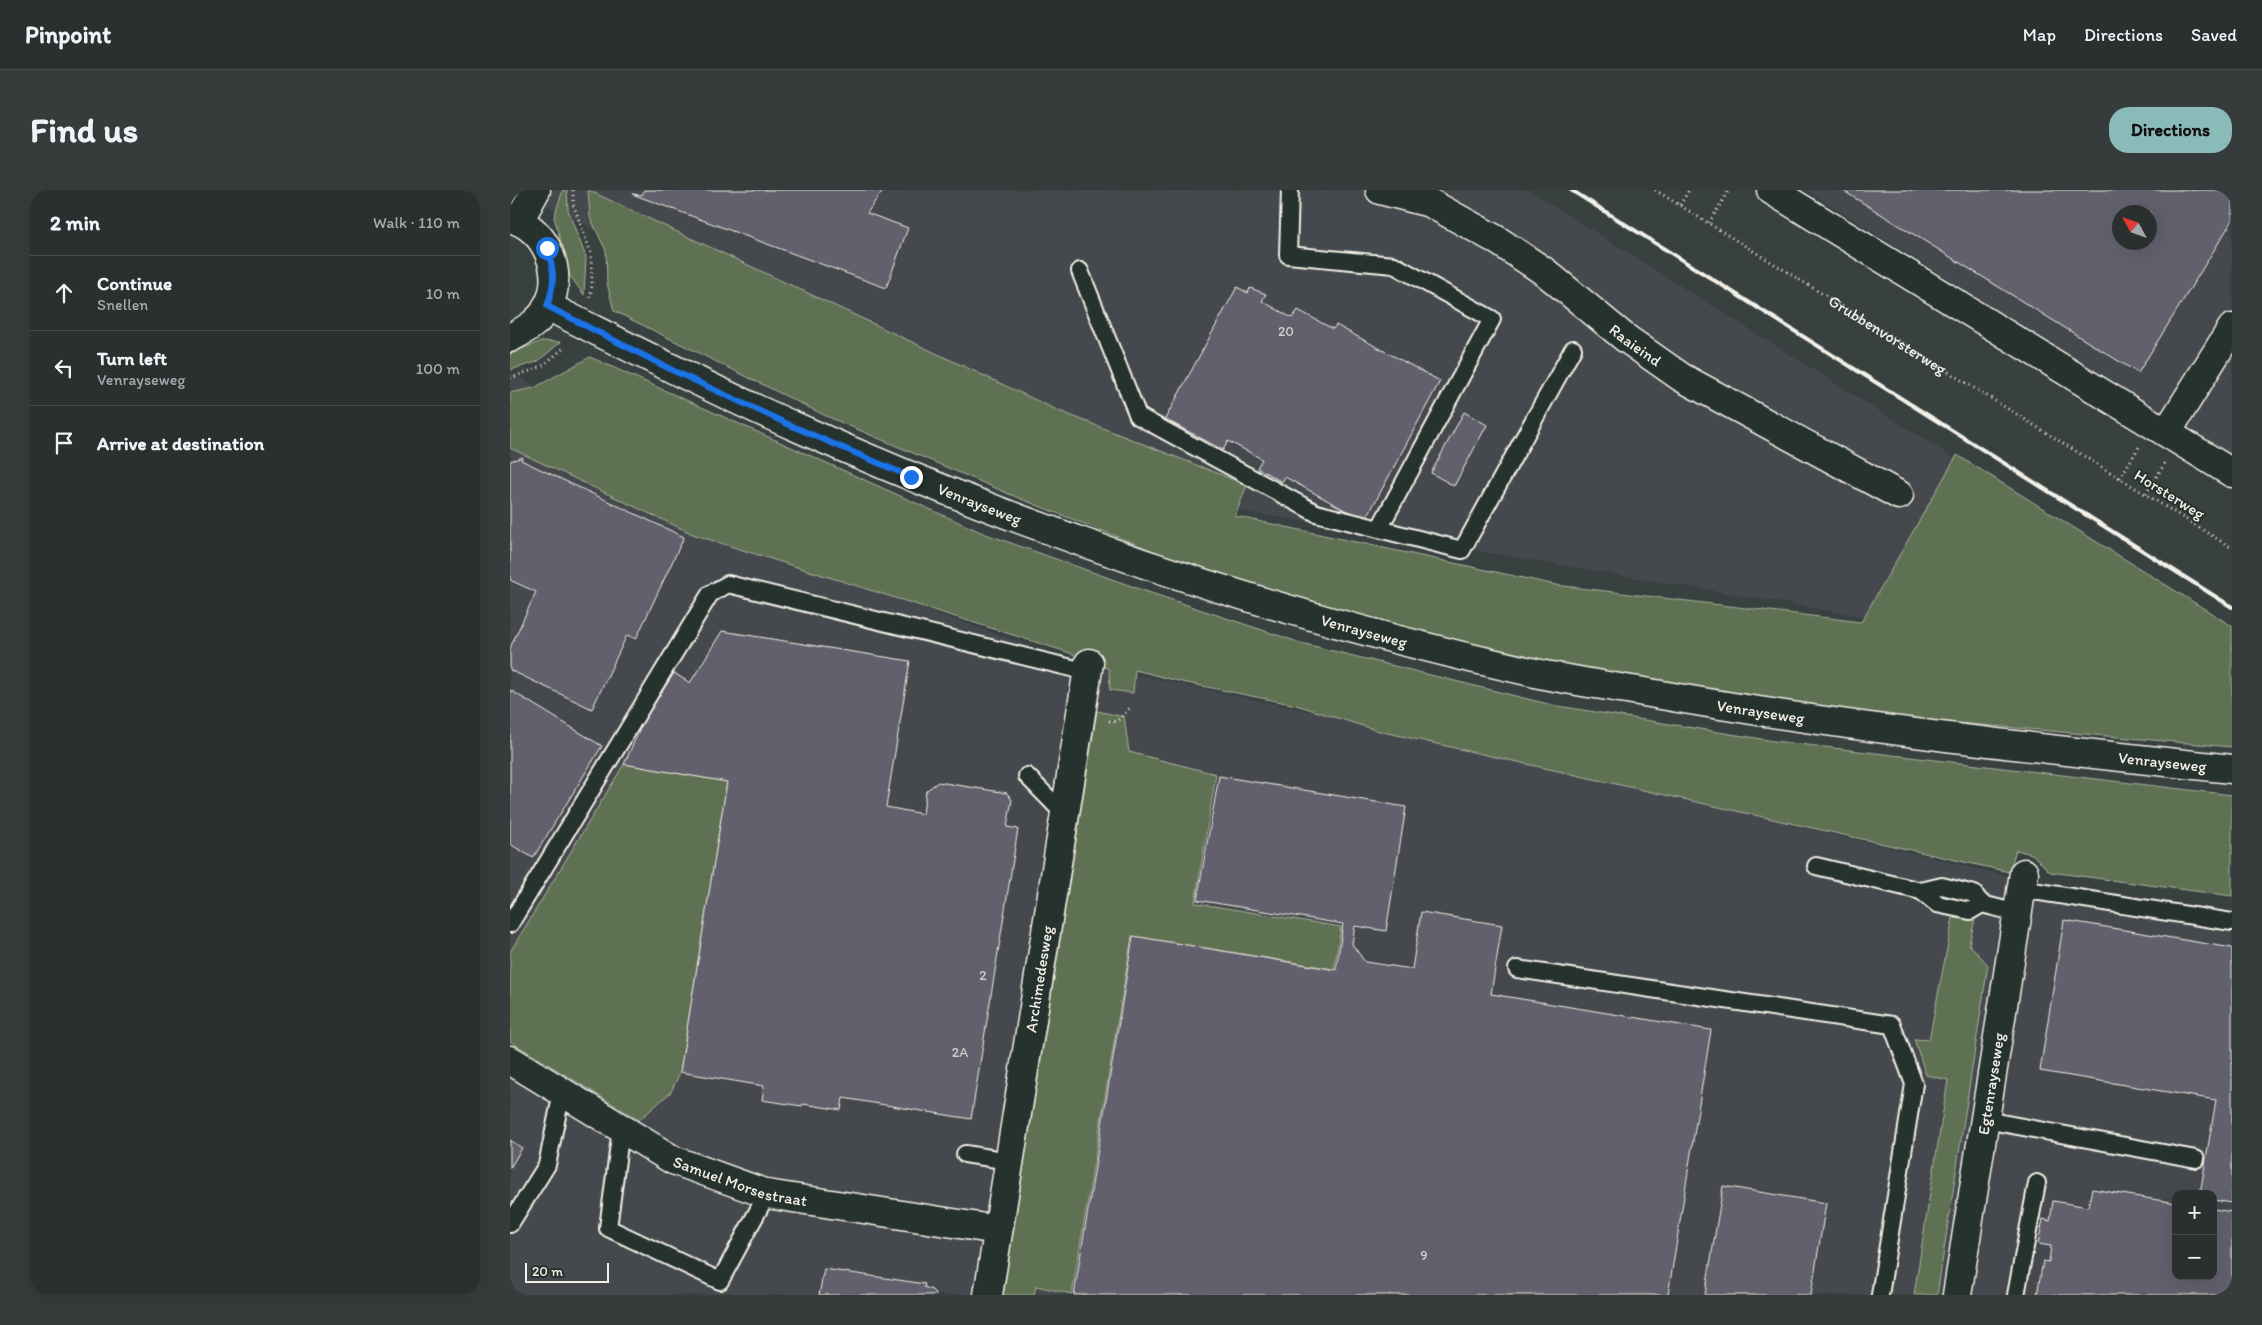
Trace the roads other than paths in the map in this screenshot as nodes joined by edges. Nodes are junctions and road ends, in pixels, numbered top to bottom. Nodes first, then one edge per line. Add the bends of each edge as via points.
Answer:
1 (536, 190) edge
2 (1290, 190) edge
3 (1380, 190) edge
4 (1771, 190) edge
5 (515, 219) edge
6 (1080, 271) dead end
7 (547, 306) junction
8 (2232, 328) edge
9 (510, 338) edge
10 (1573, 350) dead end
11 (2167, 432) junction
12 (2232, 473) edge
13 (1899, 495) dead end
14 (1379, 529) junction
15 (1089, 668) joint
16 (2232, 769) edge
17 (1027, 776) dead end
18 (1064, 816) junction
19 (1816, 866) dead end
20 (2021, 891) junction
21 (2232, 922) edge
22 (510, 924) edge
23 (1517, 969) dead end
24 (510, 1060) edge
25 (562, 1092) junction
26 (1984, 1120) junction
27 (621, 1129) junction
28 (965, 1154) dead end
29 (2196, 1159) dead end
30 (1009, 1161) junction
31 (2037, 1183) dead end
32 (767, 1194) junction
33 (510, 1224) edge
34 (998, 1230) junction
35 (988, 1295) edge
36 (1880, 1295) edge
37 (1957, 1295) edge
38 (2016, 1295) edge

1 - 5 street
2 - 14 lane via 1288,255 1394,265 1492,319
3 - 13 street, Raaieind via 1430,203 1497,240 1545,272 1624,337 1681,376
4 - 11 street
5 - 7 street via 536,232 547,248 554,287
6 - 14 lane via 1138,416 1316,513
7 - 9 street via 531,326
7 - 16 street, Venrayseweg via 783,422 938,488 1164,570 1351,628 1541,674 1736,709 1876,729
8 - 11 street
10 - 14 lane via 1462,550
11 - 12 street
15 - 18 street, Archimedesweg
15 - 22 lane via 728,584 710,594
17 - 18 lane
18 - 30 street, Archimedesweg
19 - 20 lane via 1921,891 1942,886 1974,894 1982,904
20 - 21 lane
20 - 26 street, Egtenrayseweg
23 - 36 lane via 1892,1025 1914,1084
24 - 25 street, Samuel Morsestraat
25 - 27 street, Samuel Morsestraat
25 - 33 lane via 547,1165
26 - 29 lane
26 - 37 street, Egtenrayseweg
27 - 32 street, Samuel Morsestraat via 673,1160
27 - 32 lane via 608,1228 720,1281
28 - 30 lane
30 - 34 street, Archimedesweg
31 - 38 lane
32 - 34 street, Samuel Morsestraat
34 - 35 street, Archimedesweg

